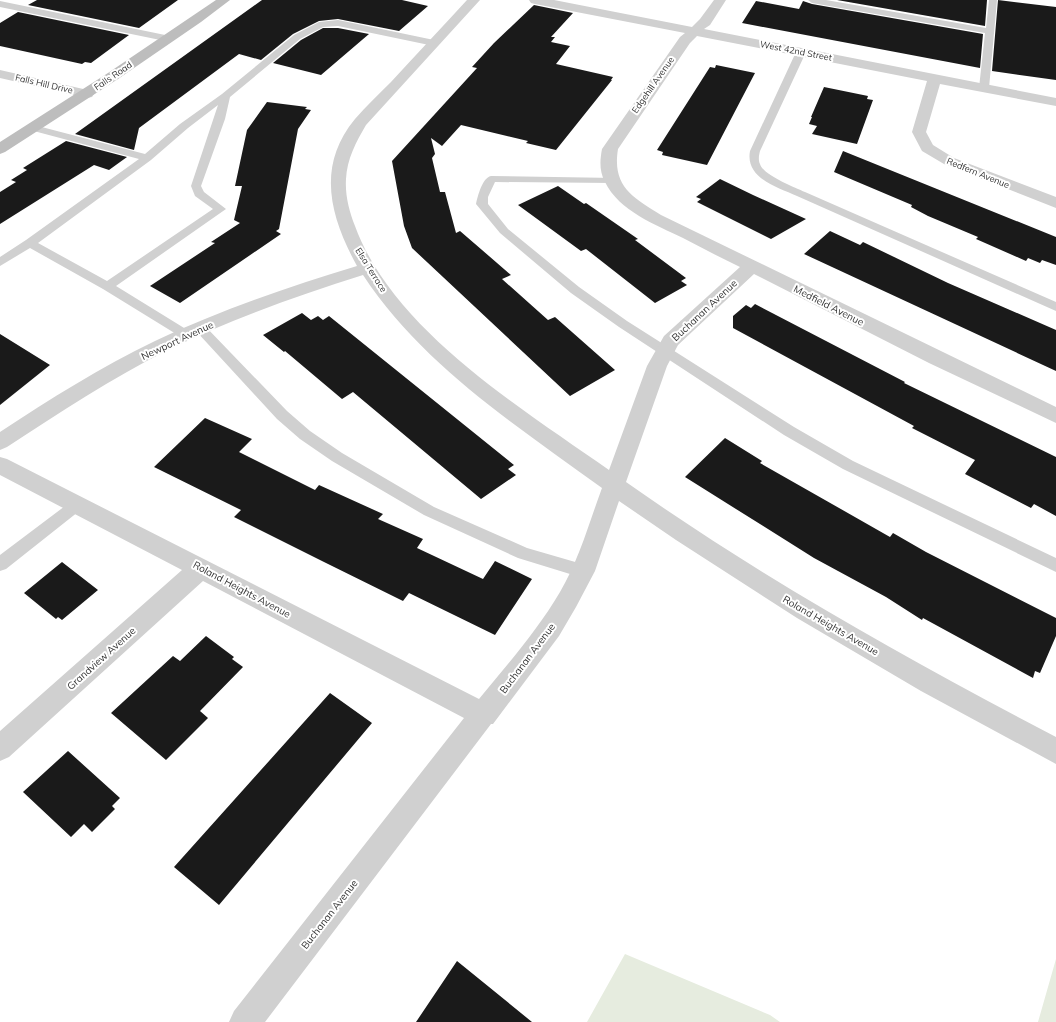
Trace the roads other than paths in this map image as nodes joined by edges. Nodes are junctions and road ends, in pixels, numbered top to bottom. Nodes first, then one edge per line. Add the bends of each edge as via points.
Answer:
1 (224, 0) edge
2 (474, 0) edge
3 (535, 0) edge
4 (720, 0) edge
5 (812, 0) edge
6 (993, 0) edge
7 (0, 4) edge
8 (695, 31) junction
9 (989, 32) junction
10 (170, 39) junction
11 (434, 42) junction
12 (802, 52) junction
13 (0, 74) edge
14 (935, 78) junction
15 (984, 88) junction
16 (87, 94) junction
17 (225, 96) junction
18 (1056, 102) edge
19 (34, 128) junction
20 (0, 149) edge
21 (147, 158) junction
22 (612, 180) junction
23 (1056, 204) edge
24 (30, 243) junction
25 (0, 262) edge
26 (752, 266) junction
27 (368, 268) junction
28 (107, 286) junction
29 (1056, 307) edge
30 (192, 331) junction
31 (665, 351) junction
32 (1056, 416) edge
33 (0, 442) edge
34 (0, 464) edge
35 (614, 486) junction
36 (78, 504) junction
37 (0, 564) edge
38 (1056, 565) edge
39 (202, 568) junction
40 (583, 571) junction
41 (484, 715) junction
42 (0, 748) edge
43 (1056, 751) edge
44 (245, 1022) edge

1 - 10 main road, Falls Road
2 - 11 street, Elsa Terrace
3 - 8 street, West 42nd Street
4 - 8 street, Edgehill Avenue via 705,22
5 - 9 lane
6 - 9 lane
7 - 10 lane
8 - 12 street, West 42nd Street
8 - 22 street, Edgehill Avenue via 685,40 610,149 608,168
9 - 15 lane
10 - 16 main road, Falls Road
11 - 17 lane via 338,23 322,24 297,37
11 - 27 street, Elsa Terrace via 360,123 342,156 338,175 338,197 344,220
12 - 14 street, West 42nd Street
12 - 29 lane via 755,151 753,159 756,166 770,178 801,194
13 - 16 street, Falls Hill Drive
14 - 15 street, West 42nd Street
14 - 23 street, Redfern Avenue via 918,132 927,148 949,162
15 - 18 street, West 42nd Street
16 - 19 main road, Falls Road
17 - 21 lane via 184,126
17 - 28 lane via 223,112 196,186 199,194 220,209
19 - 20 main road, Falls Road
19 - 21 lane
21 - 24 lane
22 - 26 street, Medfield Avenue via 617,190 639,209
22 - 31 lane via 491,179 482,204 504,231 551,271 622,324
24 - 25 lane
24 - 28 lane
26 - 31 street, Buchanan Avenue via 678,333
26 - 32 street, Medfield Avenue
27 - 30 street, Newport Avenue via 275,298
27 - 35 street, Elsa Terrace via 398,310 452,363
28 - 30 lane
30 - 33 street, Newport Avenue via 97,379
30 - 40 lane via 305,435 337,457 436,514 523,552
31 - 35 street, Buchanan Avenue via 657,366
31 - 38 lane via 789,431 848,465
34 - 36 street, Roland Heights Avenue
35 - 40 street, Buchanan Avenue
35 - 43 street, Roland Heights Avenue via 795,604
36 - 37 lane
36 - 39 street, Roland Heights Avenue
39 - 41 street, Roland Heights Avenue
39 - 42 street, Grandview Avenue
40 - 41 street, Buchanan Avenue via 550,628
41 - 44 street, Buchanan Avenue

